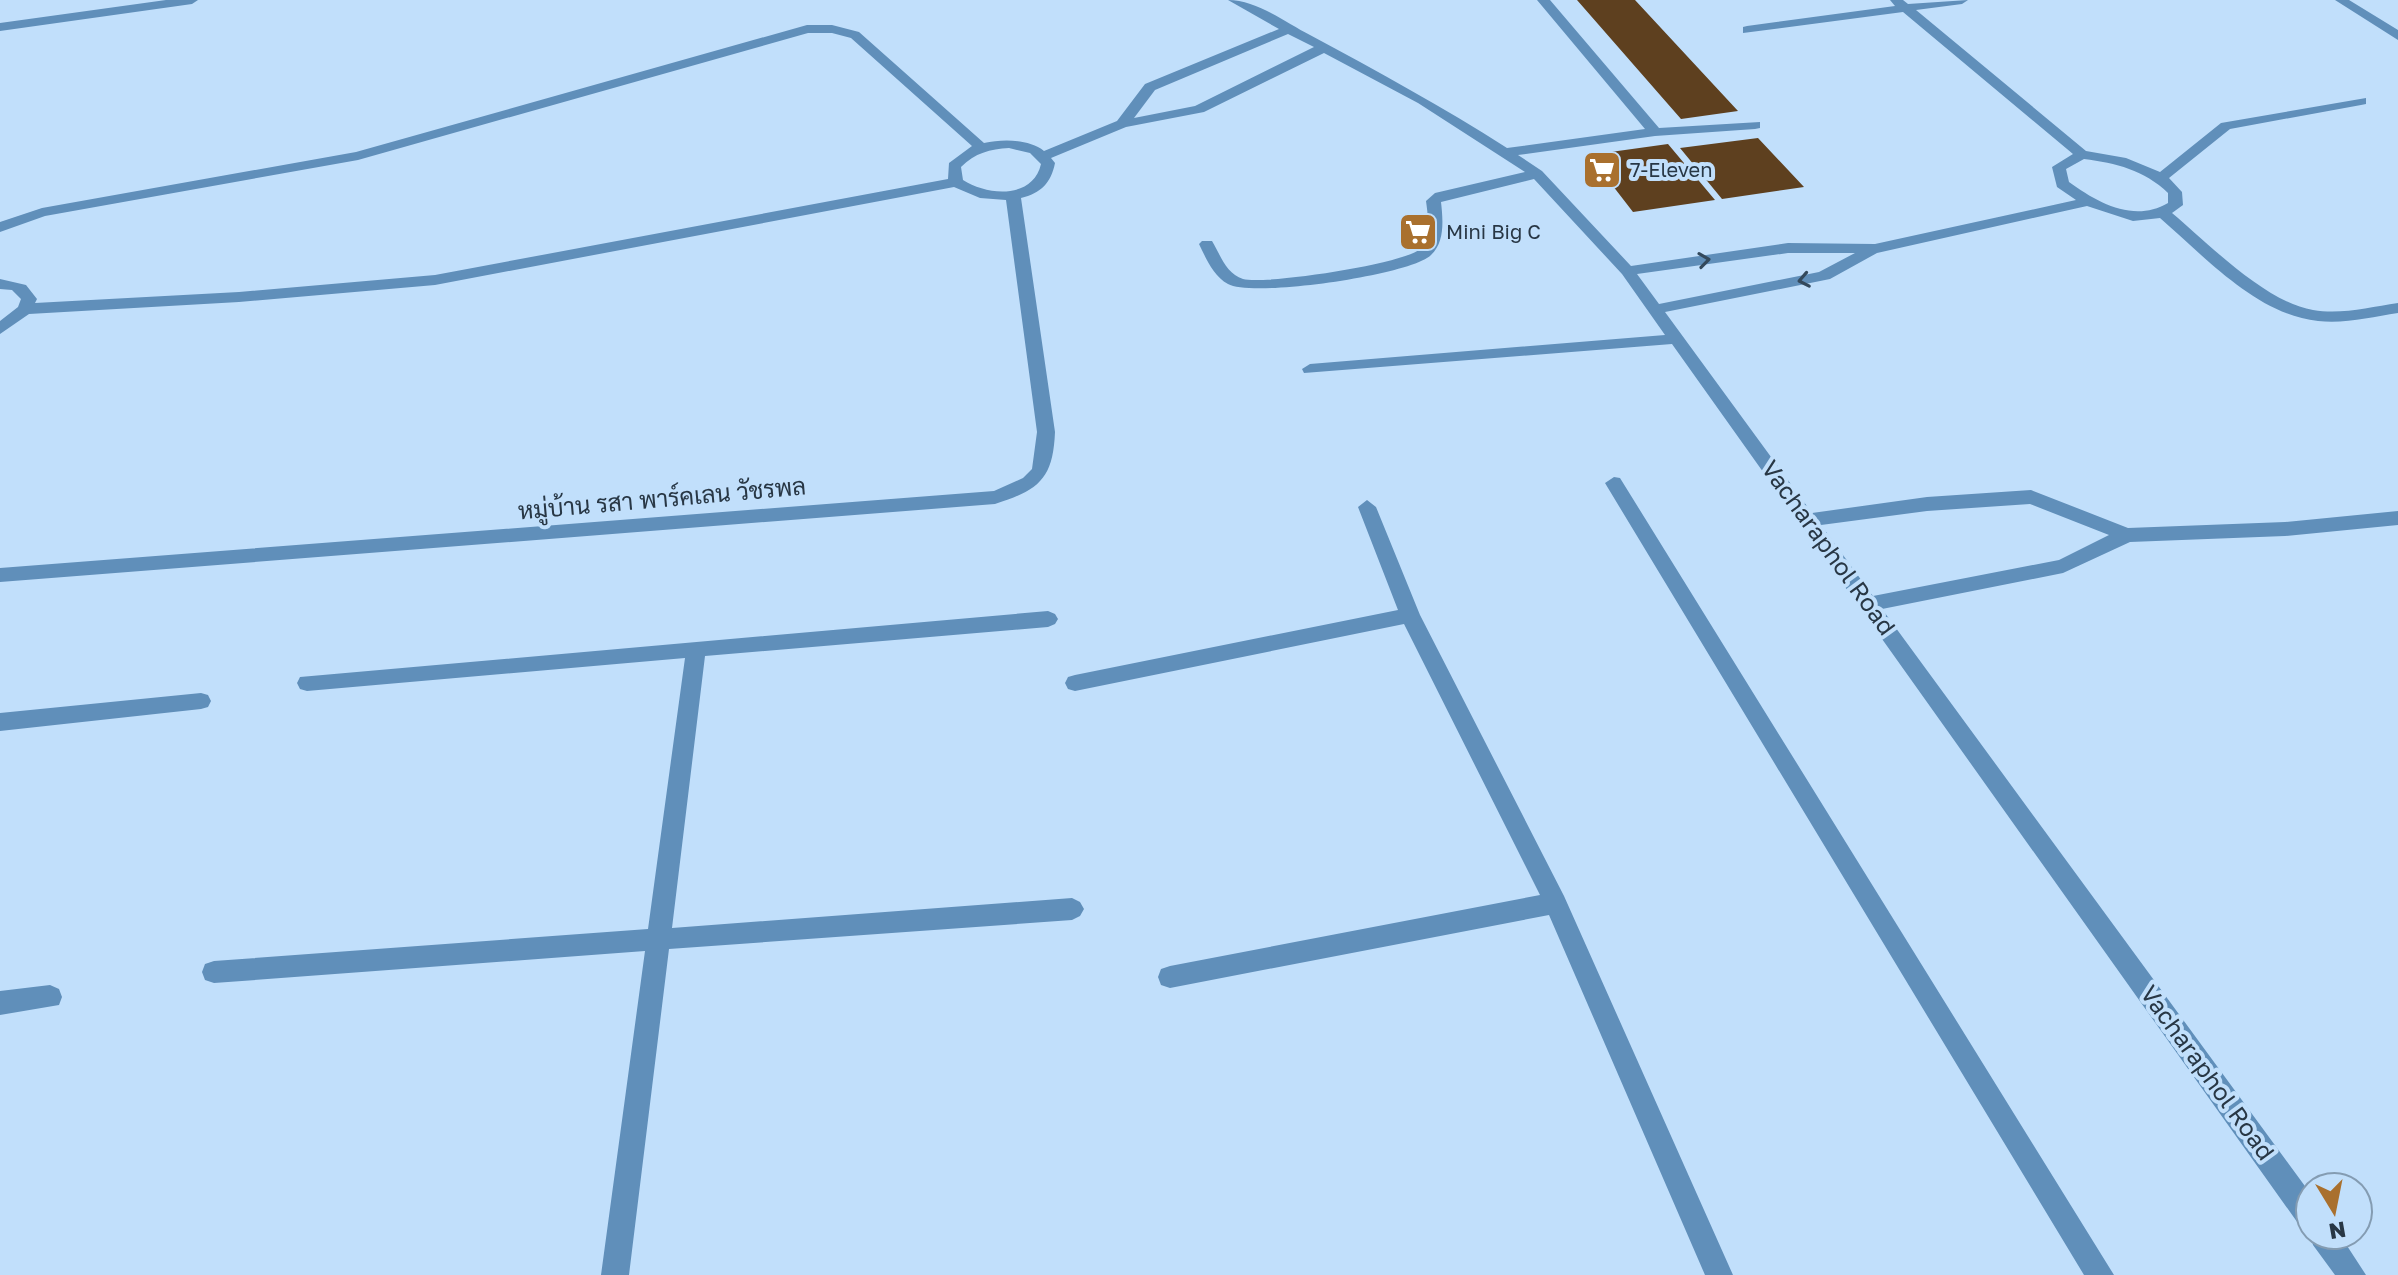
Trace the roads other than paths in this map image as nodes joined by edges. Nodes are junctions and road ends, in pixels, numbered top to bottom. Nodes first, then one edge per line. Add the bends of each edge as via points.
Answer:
1 (192, 0) edge
2 (1234, 0) edge
3 (1543, 0) edge
4 (1962, 0) edge
5 (2341, 0) edge
6 (1900, 4) edge
7 (0, 27) edge
8 (1291, 28) junction
9 (1747, 30) dead end
10 (2398, 36) edge
11 (1325, 47) junction
12 (2361, 101) dead end
13 (1122, 124) junction
14 (1755, 125) dead end
15 (1655, 132) junction
16 (981, 147) junction
17 (1505, 153) junction
18 (2082, 155) junction
19 (1044, 156) junction
20 (1537, 174) junction
21 (2162, 177) junction
22 (956, 182) junction
23 (1013, 195) junction
24 (2085, 202) junction
25 (2164, 214) junction
26 (0, 227) edge
27 (1207, 244) dead end
28 (1875, 249) junction
29 (1627, 271) junction
30 (0, 284) edge
31 (2398, 308) edge
32 (25, 309) junction
33 (1657, 309) junction
34 (0, 329) edge
35 (1675, 339) junction
36 (1310, 369) dead end
37 (1614, 483) dead end
38 (1367, 507) dead end
39 (2398, 518) edge
40 (1807, 520) junction
41 (2127, 535) junction
42 (0, 575) edge
43 (1868, 604) junction
44 (1410, 615) junction
45 (1048, 619) dead end
46 (696, 649) junction
47 (307, 683) dead end
48 (1075, 683) dead end
49 (201, 701) dead end
50 (0, 722) edge
51 (1556, 903) junction
52 (1072, 909) dead end
53 (658, 939) junction
54 (214, 972) dead end
55 (1170, 977) dead end
56 (50, 997) dead end
57 (0, 1003) edge
58 (2294, 1194) edge
59 (2335, 1251) edge
60 (615, 1275) edge
61 (1719, 1275) edge
62 (2100, 1275) edge
63 (2352, 1275) edge

1 - 7 street
2 - 8 street, Vacharaphol Road
3 - 15 street
4 - 6 street
5 - 10 street
6 - 9 street
6 - 18 street
8 - 11 street, Vacharaphol Road
8 - 13 street via 1150,87
11 - 13 street via 1199,109
11 - 17 street, Vacharaphol Road via 1423,100
12 - 21 street via 2226,126
13 - 19 street
14 - 15 street
15 - 17 street
16 - 19 street via 1024,146
16 - 22 street via 954,166
16 - 26 street via 855,35 807,29 358,156 42,212
17 - 20 street, Vacharaphol Road
18 - 21 street via 2121,158
18 - 24 street via 2059,167 2062,184
19 - 23 street via 1044,179
20 - 27 street via 1440,196 1433,201 1435,234 1425,253 1392,267 1243,284 1224,275
20 - 29 street, Vacharaphol Road
21 - 25 street via 2175,192 2176,205
22 - 23 street via 985,196
22 - 32 street via 435,280
23 - 42 street, หมู่บ้าน รสา พาร์คเลน วัชรพล via 1046,432 1045,464 1028,485 995,497
24 - 25 street via 2121,215
24 - 28 street
25 - 31 street via 2279,304 2308,315
29 -> 28 street via 1788,248
28 -> 33 street via 1824,276
29 - 33 street, Vacharaphol Road
30 - 32 street via 25,291
32 - 34 street
33 - 35 street, Vacharaphol Road
35 - 36 street
35 - 40 street, Vacharaphol Road
37 - 62 street
38 - 44 street
39 - 41 street
40 - 41 street via 2031,497
40 - 43 street, Vacharaphol Road
41 - 43 street via 2063,566
43 - 58 street, Vacharaphol Road
44 - 48 street
44 - 51 street
45 - 46 street
46 - 47 street
46 - 53 street
49 - 50 street
51 - 55 street
51 - 61 street
52 - 53 street
53 - 54 street
53 - 60 street
56 - 57 street
59 - 63 street

